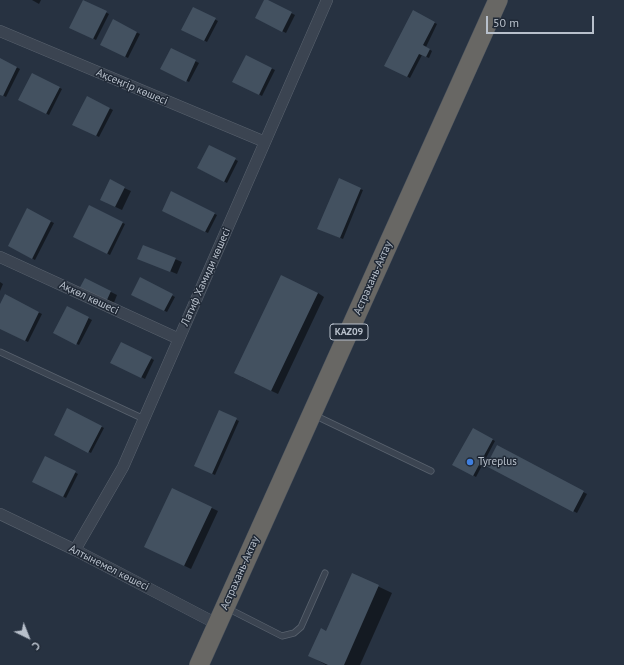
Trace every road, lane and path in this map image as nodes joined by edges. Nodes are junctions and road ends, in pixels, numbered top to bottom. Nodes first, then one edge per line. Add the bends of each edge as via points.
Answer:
1 (327, 0) edge
2 (498, 0) edge
3 (0, 31) edge
4 (265, 142) junction
5 (0, 258) edge
6 (179, 339) junction
7 (0, 352) edge
8 (312, 414) junction
9 (144, 419) junction
10 (431, 471) dead end
11 (0, 514) edge
12 (76, 550) junction
13 (325, 573) dead end
14 (225, 607) junction
15 (217, 624) junction
16 (199, 665) edge

1 - 4 street, Латиф Хамиди көшесі
2 - 8 highway, Астрахань-Актау / KAZ09
3 - 4 street, Ақсеңгір көшесі
4 - 6 street, Латиф Хамиди көшесі
5 - 6 street, Ақкөл көшесі
6 - 9 street, Латиф Хамиди көшесі
7 - 9 lane
8 - 10 lane
8 - 14 highway, Астрахань-Актау / KAZ09
9 - 12 street, Латиф Хамиди көшесі via 123,467
11 - 12 street, Алтынемел көшесі
12 - 15 street, Алтынемел көшесі
13 - 14 lane via 301,627 294,633 282,636
14 - 15 highway, Астрахань-Актау / KAZ09
15 - 16 highway, Астрахань-Актау / KAZ09

